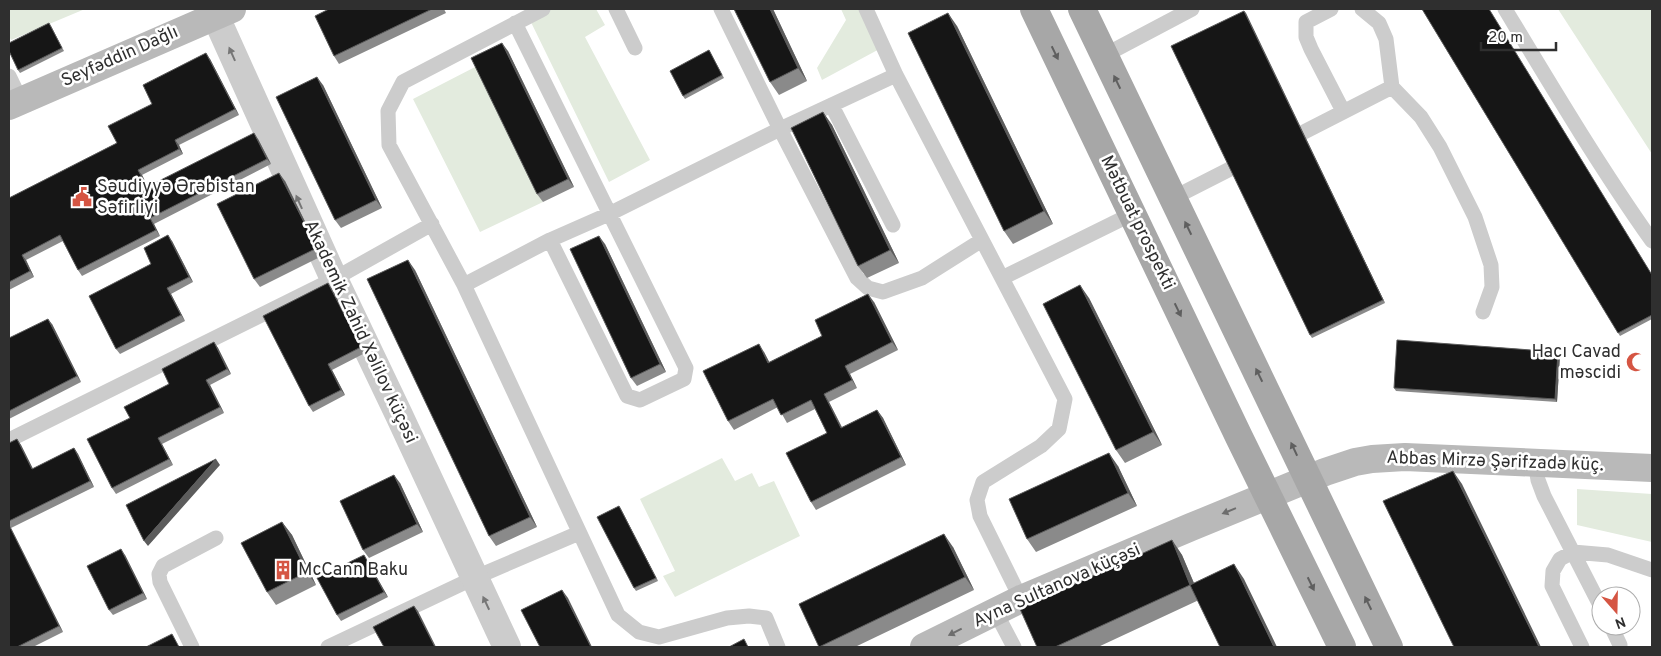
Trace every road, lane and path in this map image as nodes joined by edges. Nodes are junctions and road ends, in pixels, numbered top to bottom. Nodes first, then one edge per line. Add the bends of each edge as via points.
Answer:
1 (543, 9) edge
2 (616, 9) edge
3 (722, 9) edge
4 (866, 9) edge
5 (1034, 9) edge
6 (1082, 9) edge
7 (1192, 9) edge
8 (1331, 9) edge
9 (1362, 9) edge
10 (1505, 9) edge
11 (223, 12) edge
12 (516, 23) junction
13 (635, 48) dead end
14 (1104, 55) junction
15 (9, 76) edge
16 (896, 76) junction
17 (1392, 87) junction
18 (15, 104) edge
19 (832, 106) junction
20 (1344, 111) junction
21 (780, 129) junction
22 (1304, 132) edge
23 (1230, 169) edge
24 (1173, 198) junction
25 (609, 214) junction
26 (1132, 214) junction
27 (432, 224) junction
28 (893, 226) dead end
29 (550, 240) junction
30 (982, 240) junction
31 (1652, 240) edge
32 (1002, 278) junction
33 (334, 279) junction
34 (464, 285) junction
35 (1483, 312) dead end
36 (9, 440) edge
37 (1535, 462) junction
38 (1652, 468) edge
39 (1308, 479) junction
40 (1268, 496) junction
41 (579, 534) junction
42 (216, 538) dead end
43 (1573, 552) junction
44 (1652, 570) edge
45 (474, 578) junction
46 (1591, 587) edge
47 (1021, 599) junction
48 (995, 611) junction
49 (1616, 636) edge
50 (1620, 645) dead end
51 (192, 647) edge
52 (328, 647) edge
53 (507, 647) edge
54 (778, 647) edge
55 (924, 647) edge
56 (1014, 647) edge
57 (1342, 647) edge
58 (1389, 647) edge
59 (1582, 647) edge

1 - 12 lane
2 - 13 lane
3 - 21 lane
4 - 16 lane
5 -> 26 main road, Mətbuat prospekti
6 - 14 main road
7 - 14 lane
8 - 20 lane via 1306,22 1306,37
9 - 17 lane via 1378,23 1386,39
10 - 31 lane via 1614,187
11 - 18 main road, Seyfəddin Dağlı
33 -> 11 street, Akademik Zahid Xəlilov küçəsi
12 - 25 lane
12 - 27 lane via 403,82 388,111 390,145
24 -> 14 main road
15 - 18 lane
16 - 19 lane
16 - 30 lane
17 - 20 lane
17 - 35 lane via 1431,132 1475,217 1492,265 1492,287
19 - 21 lane
19 - 28 lane
20 - 22 lane
21 - 25 lane
21 - 30 lane via 857,278 868,288 883,292 922,278
23 - 24 lane
39 -> 24 main road
25 - 29 lane
25 - 29 lane via 686,368 684,379 640,400 628,396
26 - 32 lane
26 -> 40 main road, Mətbuat prospekti
27 - 33 lane
27 - 34 lane
29 - 34 lane
30 - 32 lane
32 - 47 lane via 1065,399 1059,429 1041,446 983,482 977,500 980,516
33 - 36 lane
33 - 45 street, Akademik Zahid Xəlilov küçəsi
34 - 41 lane
37 - 38 main road, Abbas Mirzə Şərifzadə küç.
37 - 39 main road, Abbas Mirzə Şərifzadə küç. via 1372,458
37 - 43 lane via 1544,496
39 - 40 main road, Abbas Mirzə Şərifzadə küç.
58 -> 39 main road
40 -> 47 main road, Ayna Sultanova küçəsi
40 -> 57 main road, Mətbuat prospekti
41 - 45 lane
41 - 54 lane via 618,615 639,632 659,637 727,618 749,616 766,618
42 - 51 lane via 163,566 159,574
43 - 44 lane via 1608,555
43 - 46 lane
43 - 59 lane via 1560,559 1553,571 1552,586
45 - 52 lane
53 -> 45 street, Akademik Zahid Xəlilov küçəsi
47 - 48 main road, Ayna Sultanova küçəsi
48 -> 55 main road, Ayna Sultanova küçəsi
48 - 56 lane
49 - 50 lane

